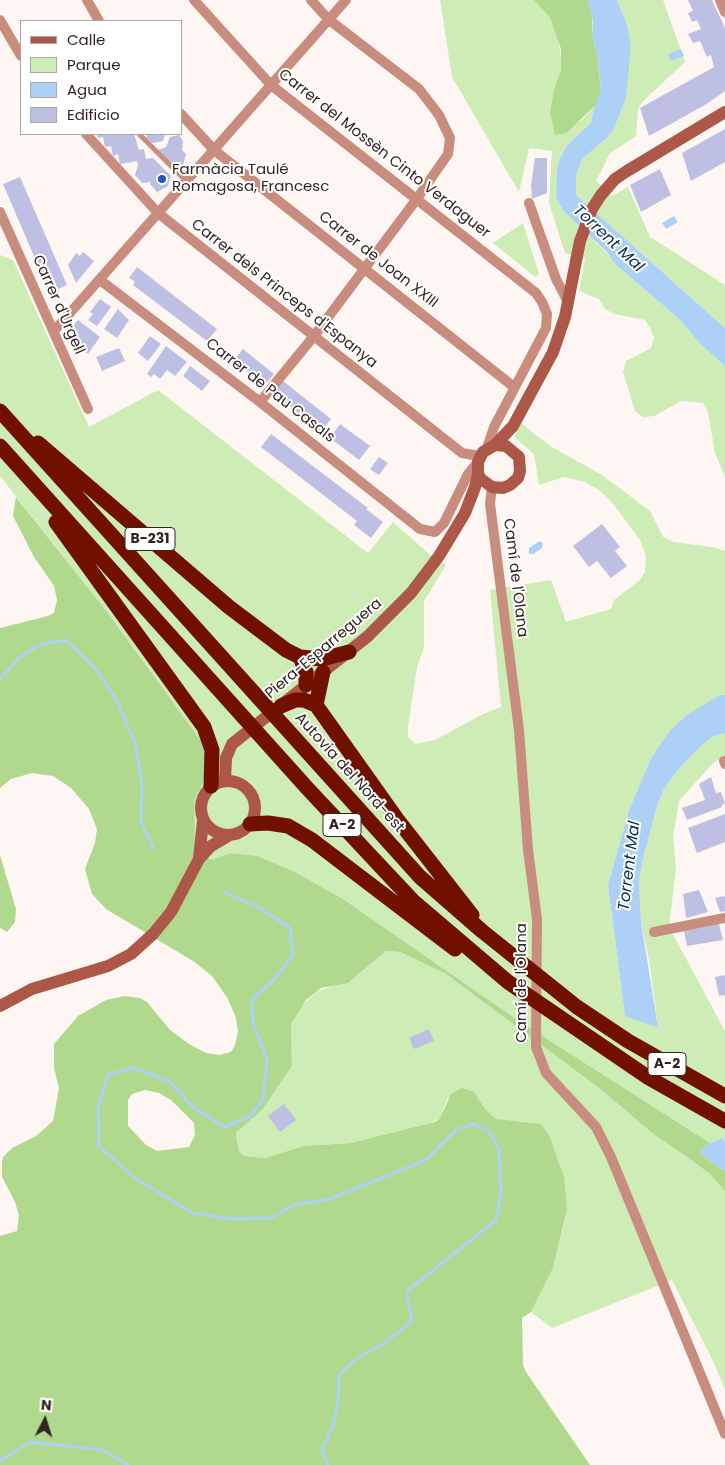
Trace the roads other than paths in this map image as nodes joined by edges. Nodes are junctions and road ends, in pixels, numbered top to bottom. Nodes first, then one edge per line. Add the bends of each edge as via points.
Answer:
1 (87, 0) edge
2 (194, 0) edge
3 (311, 0) edge
4 (346, 0) edge
5 (720, 0) edge
6 (725, 12) edge
7 (0, 20) edge
8 (98, 20) edge
9 (328, 20) junction
10 (20, 54) edge
11 (271, 85) junction
12 (725, 112) edge
13 (182, 115) edge
14 (87, 135) edge
15 (140, 135) edge
16 (214, 150) junction
17 (186, 181) junction
18 (416, 200) junction
19 (529, 203) dead end
20 (0, 212) edge
21 (158, 213) junction
22 (365, 269) junction
23 (100, 280) junction
24 (568, 302) junction
25 (54, 332) junction
26 (314, 336) junction
27 (514, 387) junction
28 (260, 402) junction
29 (88, 409) dead end
30 (2, 413) edge
31 (514, 426) junction
32 (0, 446) edge
33 (513, 450) junction
34 (484, 457) junction
35 (15, 464) junction
36 (491, 487) junction
37 (465, 513) junction
38 (349, 652) junction
39 (300, 657) junction
40 (323, 672) junction
41 (306, 685) junction
42 (286, 702) junction
43 (316, 705) junction
44 (218, 783) junction
45 (203, 821) junction
46 (250, 824) junction
47 (228, 836) junction
48 (199, 859) junction
49 (725, 918) edge
50 (482, 932) junction
51 (654, 932) dead end
52 (508, 982) junction
53 (0, 1006) edge
54 (725, 1096) edge
55 (725, 1120) edge
56 (725, 1434) edge

1 - 8 street
2 - 11 street, Carrer del Mossèn Cinto Verdaguer
3 - 9 street
4 - 9 street
5 - 6 street
7 - 10 street
9 - 11 street
9 - 18 street via 419,89 438,114 450,138 448,154
11 - 16 street
11 - 18 street, Carrer del Mossèn Cinto Verdaguer
12 - 24 main road, B-231 via 627,171 606,188 588,219
13 - 16 street, Carrer de Joan XXIII
14 - 21 street, Carrer dels Princeps d'Espanya
15 - 17 lane
16 - 17 street
16 - 22 street, Carrer de Joan XXIII
17 - 21 street
18 - 22 street
18 - 27 street, Carrer del Mossèn Cinto Verdaguer via 536,293 542,302 547,314 546,328
19 - 24 street via 556,279
20 - 25 street, Carrer d'Urgell
21 - 23 street
21 - 26 street, Carrer dels Princeps d'Espanya
22 - 26 street
22 - 27 street, Carrer de Joan XXIII
23 - 25 street
23 - 28 street, Carrer de Pau Casals
24 - 31 main road, B-231 via 553,352
25 - 29 street, Carrer d'Urgell
26 - 28 street
26 - 34 street, Carrer dels Princeps d'Espanya via 462,452
27 - 34 street via 494,427
28 - 34 street, Carrer de Pau Casals via 420,528 435,532 444,523 468,474
30 - 39 highway, B-231 via 229,607
30 - 50 highway, Autovia del Nord-est / A-2 via 394,849 420,877
31 - 33 main road, Piera-Esparreguera / B-231
31 - 34 main road, Piera-Esparreguera / B-231
32 - 35 highway, A-2
33 - 34 main road via 506,446
33 - 36 main road, Piera-Esparreguera / B-231 via 521,464 518,478 503,488
34 - 36 main road via 481,480
34 - 37 main road, Piera-Esparreguera / B-231
35 - 44 highway via 204,727
35 - 52 highway, A-2 via 413,901
36 - 37 main road, Piera-Esparreguera / B-231
36 - 56 street, Camí de l'Olana via 490,504 519,730 537,920 534,1038 546,1073 596,1127 611,1157
37 - 38 main road, Piera-Esparreguera / B-231 via 411,593
38 - 39 highway, B-231 via 322,659
38 - 40 main road, Piera-Esparreguera / B-231
39 - 41 highway via 306,672
40 - 41 main road, Piera-Esparreguera / B-231
40 - 43 highway
41 - 42 main road, Piera-Esparreguera / B-231
42 - 43 highway via 304,700
42 - 44 main road, Piera-Esparreguera / B-231 via 229,748
43 - 50 highway
44 - 45 main road, Piera-Esparreguera / B-231 via 201,799
44 - 46 main road via 242,784 254,798
45 - 47 main road via 217,834
45 - 48 main road, Piera-Esparreguera / B-231
46 - 47 main road, Piera-Esparreguera / B-231 via 243,831
46 - 52 highway via 288,826 312,840 467,958
47 - 48 main road, Piera-Esparreguera / B-231 via 211,846
48 - 53 main road, Piera-Esparreguera / B-231 via 171,912 131,954 108,966 32,989
49 - 51 street
50 - 54 highway, Autovia del Nord-est / A-2 via 590,1016
52 - 55 highway, A-2 via 649,1078

